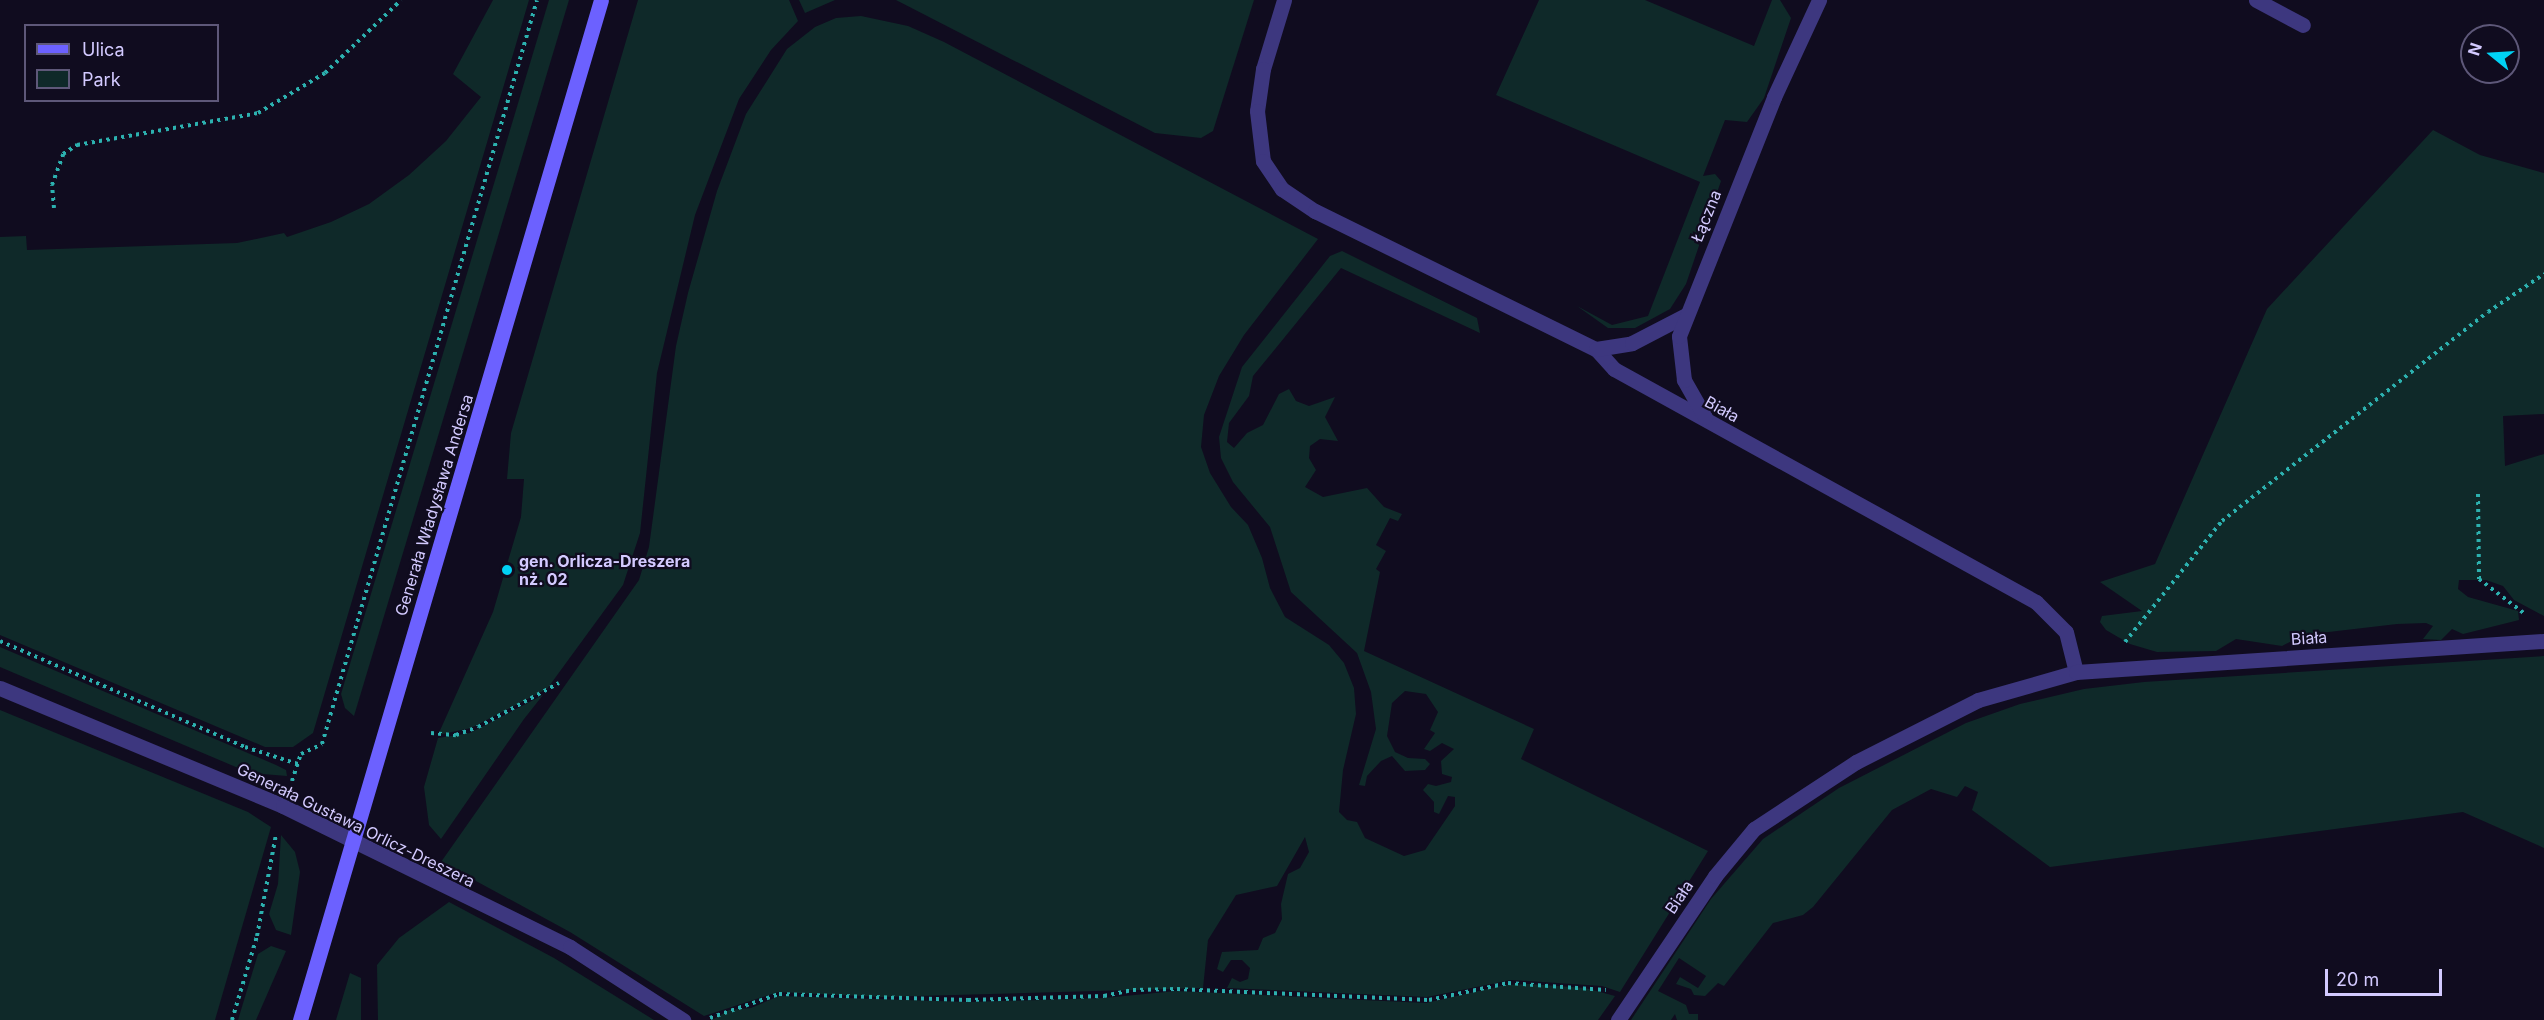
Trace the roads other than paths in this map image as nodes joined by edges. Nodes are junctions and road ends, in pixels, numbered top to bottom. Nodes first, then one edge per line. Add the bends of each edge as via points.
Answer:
1 (601, 0) edge
2 (1284, 0) edge
3 (1819, 0) edge
4 (2256, 0) edge
5 (2303, 25) dead end
6 (1686, 315) junction
7 (1596, 349) junction
8 (1732, 435) junction
9 (2544, 641) edge
10 (2076, 672) junction
11 (0, 688) edge
12 (352, 840) junction
13 (300, 1020) edge
14 (683, 1020) edge
15 (1618, 1020) edge

1 - 12 main road, Generała Władysława Andersa
2 - 7 street, Biała via 1260,85 1260,150 1274,180 1315,211
3 - 6 street, Łączna via 1774,97
4 - 5 street
6 - 7 street via 1632,343
6 - 8 street, Łączna via 1678,352 1684,380 1702,414
7 - 8 street, Biała via 1614,369
8 - 10 street, Biała via 2036,602 2066,632
9 - 10 street, Biała
10 - 15 street, Biała via 1978,700 1856,762 1771,816 1725,862
11 - 12 street, Generała Gustawa Orlicz-Dreszera via 282,806
12 - 13 main road, Generała Władysława Andersa
12 - 14 street, Generała Gustawa Orlicz-Dreszera via 570,947

